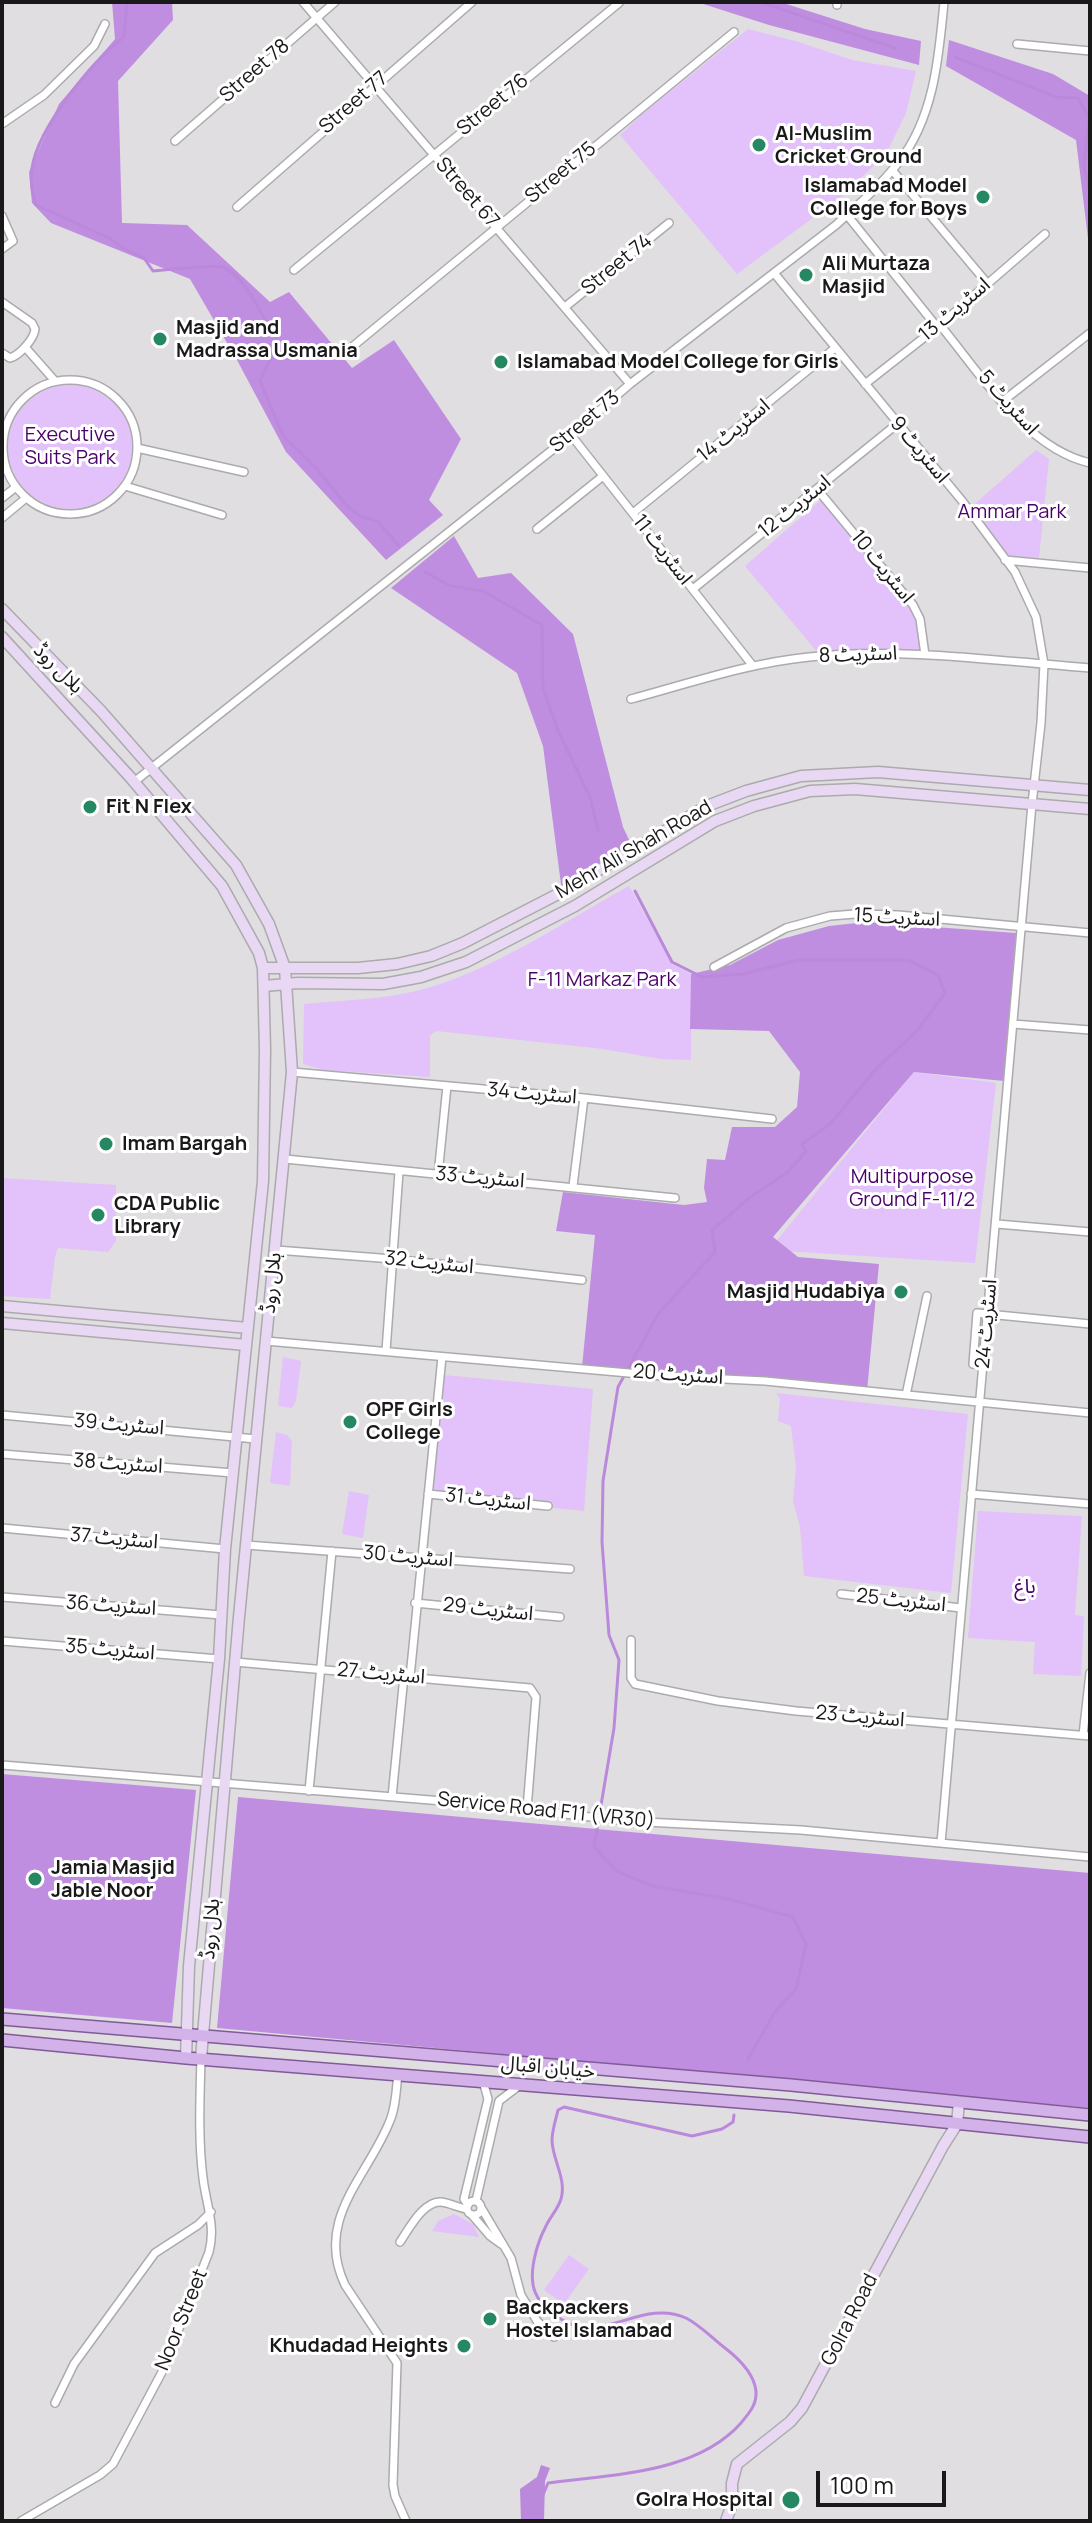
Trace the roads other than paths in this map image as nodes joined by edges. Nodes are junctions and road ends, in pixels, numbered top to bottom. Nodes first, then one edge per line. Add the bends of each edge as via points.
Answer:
1 (303, 2) edge
2 (335, 2) edge
3 (472, 2) edge
4 (944, 2) edge
5 (619, 3) edge
6 (316, 18) junction
7 (105, 24) dead end
8 (734, 32) dead end
9 (1017, 44) dead end
10 (1090, 51) edge
11 (373, 86) junction
12 (2, 124) edge
13 (175, 141) dead end
14 (433, 154) junction
15 (892, 170) junction
16 (237, 207) dead end
17 (847, 215) junction
18 (2, 216) edge
19 (669, 223) dead end
20 (496, 227) junction
21 (1045, 234) dead end
22 (2, 249) edge
23 (294, 270) dead end
24 (774, 273) junction
25 (987, 283) junction
26 (2, 302) edge
27 (565, 307) junction
28 (939, 326) junction
29 (1090, 333) edge
30 (25, 347) junction
31 (352, 347) dead end
32 (835, 348) junction
33 (2, 353) edge
34 (55, 381) junction
35 (630, 384) junction
36 (865, 384) junction
37 (1003, 401) junction
38 (897, 424) junction
39 (571, 435) junction
40 (137, 448) junction
41 (1090, 463) edge
42 (244, 472) dead end
43 (603, 476) junction
44 (125, 486) junction
45 (16, 487) junction
46 (817, 489) junction
47 (2, 498) edge
48 (26, 498) junction
49 (633, 513) junction
50 (222, 515) dead end
51 (2, 518) edge
52 (537, 529) dead end
53 (1005, 560) junction
54 (1090, 568) edge
55 (693, 589) junction
56 (2, 609) edge
57 (2, 637) edge
58 (925, 655) junction
59 (1044, 664) junction
60 (753, 666) junction
61 (1090, 668) edge
62 (631, 699) dead end
63 (151, 767) junction
64 (134, 782) junction
65 (1034, 785) junction
66 (1090, 790) edge
67 (1032, 804) junction
68 (1090, 809) edge
69 (1022, 927) junction
70 (1090, 933) edge
71 (714, 967) dead end
72 (263, 968) junction
73 (285, 968) junction
74 (286, 984) junction
75 (264, 986) junction
76 (1013, 1024) junction
77 (1090, 1030) edge
78 (292, 1072) junction
79 (447, 1086) junction
80 (584, 1098) junction
81 (772, 1119) dead end
82 (285, 1159) junction
83 (399, 1172) junction
84 (438, 1175) junction
85 (573, 1186) junction
86 (675, 1198) dead end
87 (997, 1224) junction
88 (1090, 1232) edge
89 (276, 1250) junction
90 (393, 1259) junction
91 (582, 1280) dead end
92 (927, 1296) dead end
93 (2, 1306) edge
94 (987, 1315) junction
95 (2, 1323) edge
96 (1090, 1324) edge
97 (248, 1328) junction
98 (266, 1341) junction
99 (246, 1345) junction
100 (386, 1351) junction
101 (442, 1357) junction
102 (906, 1395) junction
103 (979, 1403) junction
104 (1090, 1413) edge
105 (2, 1415) edge
106 (237, 1436) junction
107 (256, 1439) junction
108 (2, 1454) edge
109 (233, 1473) junction
110 (428, 1494) junction
111 (971, 1494) junction
112 (1090, 1504) edge
113 (548, 1506) dead end
114 (2, 1528) edge
115 (246, 1545) junction
116 (225, 1549) junction
117 (332, 1551) junction
118 (420, 1559) junction
119 (570, 1569) dead end
120 (841, 1594) dead end
121 (2, 1597) edge
122 (415, 1603) junction
123 (961, 1608) junction
124 (221, 1615) junction
125 (560, 1617) dead end
126 (631, 1640) dead end
127 (2, 1641) edge
128 (219, 1659) junction
129 (235, 1662) junction
130 (321, 1669) junction
131 (1090, 1673) edge
132 (407, 1676) junction
133 (951, 1725) junction
134 (1086, 1736) edge
135 (2, 1765) edge
136 (206, 1781) junction
137 (224, 1783) junction
138 (309, 1791) junction
139 (392, 1797) junction
140 (527, 1809) junction
141 (941, 1843) junction
142 (1090, 1857) edge
143 (2, 2019) edge
144 (84, 2026) junction
145 (185, 2034) junction
146 (201, 2036) junction
147 (2, 2040) edge
148 (83, 2047) junction
149 (400, 2053) junction
150 (186, 2058) junction
151 (201, 2058) junction
152 (566, 2067) junction
153 (398, 2074) junction
154 (483, 2081) junction
155 (522, 2084) junction
156 (565, 2088) junction
157 (959, 2102) junction
158 (1090, 2115) edge
159 (957, 2124) junction
160 (1090, 2137) edge
161 (471, 2208) junction
162 (211, 2212) junction
163 (400, 2242) dead end
164 (501, 2244) junction
165 (554, 2337) dead end
166 (55, 2403) dead end
167 (21, 2521) edge
168 (406, 2521) edge
169 (726, 2521) edge

1 - 6 street, Street 67
2 - 6 street, Street 78
3 - 11 street, Street 77
4 - 15 street, Street 73 via 927,105 916,135
5 - 14 street, Street 76
6 - 11 street, Street 67
6 - 13 street, Street 78
7 - 12 street via 94,46 44,95
8 - 20 street, Street 75
9 - 10 street
11 - 14 street, Street 67
11 - 16 street, Street 77
14 - 20 street, Street 67
14 - 23 street, Street 76
15 - 17 street, Street 73
15 - 25 street
17 - 24 street, Street 73
17 - 28 street, اسٹریٹ 5
18 - 22 street via 13,241
19 - 27 street, Street 74
20 - 27 street, Street 67
20 - 31 street, Street 75
21 - 25 street, اسٹریٹ 13
24 - 32 street, اسٹریٹ 9
24 - 35 street, Street 73
25 - 28 street, اسٹریٹ 13
26 - 30 street via 32,323 34,335
27 - 35 street, Street 67
28 - 36 street, اسٹریٹ 13
28 - 37 street, اسٹریٹ 5
29 - 37 street
30 - 33 street via 10,358
30 - 34 street
32 - 36 street, اسٹریٹ 9
32 - 49 street, اسٹریٹ 14
34 - 40 street via 88,382 117,399 135,430
34 - 45 street via 25,397 5,430 2,450
35 - 39 street, Street 73
36 - 38 street, اسٹریٹ 9
37 - 41 street, اسٹریٹ 5 via 1043,441
38 - 46 street, اسٹریٹ 12
38 - 53 street, اسٹریٹ 9
39 - 43 street, اسٹریٹ 11
39 - 63 street, Street 73
40 - 42 street
40 - 44 street
43 - 49 street, اسٹریٹ 11
43 - 52 street
44 - 48 street via 99,508 81,514 52,511
44 - 50 street
45 - 47 street
45 - 48 street
46 - 55 street, اسٹریٹ 12
46 - 58 street, اسٹریٹ 10 via 913,605
48 - 51 street
49 - 55 street, اسٹریٹ 11
53 - 54 street
53 - 59 street, اسٹریٹ 9 via 1036,617
55 - 60 street, اسٹریٹ 11
56 - 63 street, ہلال روڈ
57 - 64 street, ہلال روڈ
58 - 59 street, اسٹریٹ 8
58 - 60 street, اسٹریٹ 8 via 852,653
59 - 61 street, اسٹریٹ 8
59 - 65 street, اسٹریٹ 9
60 - 62 street, اسٹریٹ 8
63 - 64 street, Street 73
63 - 73 street, ہلال روڈ via 236,865 269,924
64 - 72 street, ہلال روڈ via 222,886
65 - 66 street, Mehr Ali Shah Road
65 - 67 street, اسٹریٹ 9
65 - 73 street, Mehr Ali Shah Road via 878,772 801,776 707,806 562,892 431,956 358,968
67 - 68 street, Mehr Ali Shah Road
67 - 69 street, اسٹریٹ 24
67 - 74 street, Mehr Ali Shah Road via 855,789 810,791 715,821 575,906 466,962 383,984
69 - 70 street, اسٹریٹ 15
69 - 71 street, اسٹریٹ 15 via 898,915 830,916 786,928
69 - 76 street, اسٹریٹ 24
72 - 73 street, Mehr Ali Shah Road
72 - 75 street, ہلال روڈ
73 - 74 street, ہلال روڈ
74 - 75 street, Mehr Ali Shah Road
74 - 78 street, ہلال روڈ
75 - 97 street, ہلال روڈ via 263,1181
76 - 77 street
76 - 87 street, اسٹریٹ 24
78 - 79 street, اسٹریٹ 34
78 - 82 street, ہلال روڈ
79 - 80 street, اسٹریٹ 34
79 - 84 street
80 - 81 street, اسٹریٹ 34
80 - 85 street
82 - 83 street, اسٹریٹ 33
82 - 89 street, ہلال روڈ
83 - 84 street, اسٹریٹ 33
83 - 90 street
84 - 85 street, اسٹریٹ 33
85 - 86 street, اسٹریٹ 33
87 - 88 street
87 - 94 street, اسٹریٹ 24
89 - 90 street, اسٹریٹ 32
89 - 98 street, ہلال روڈ
90 - 91 street, اسٹریٹ 32
90 - 100 street
92 - 102 street
93 - 97 street
94 - 96 street
94 - 103 street, اسٹریٹ 24
95 - 99 street
97 - 99 street, ہلال روڈ
98 - 100 street, اسٹریٹ 20
98 - 107 street, ہلال روڈ
99 - 106 street, ہلال روڈ
100 - 101 street, اسٹریٹ 20
101 - 102 street, اسٹریٹ 20
101 - 110 street
102 - 103 street, اسٹریٹ 20
103 - 104 street, اسٹریٹ 20
103 - 111 street, اسٹریٹ 24
105 - 106 street, اسٹریٹ 39
106 - 107 street, اسٹریٹ 39
106 - 109 street, ہلال روڈ
107 - 115 street, ہلال روڈ
108 - 109 street, اسٹریٹ 38
109 - 116 street, ہلال روڈ
110 - 113 street, اسٹریٹ 31
110 - 118 street
111 - 112 street
111 - 123 street, اسٹریٹ 24
114 - 116 street, اسٹریٹ 37
115 - 117 street, اسٹریٹ 30
115 - 129 street, ہلال روڈ
116 - 124 street, ہلال روڈ
117 - 118 street, اسٹریٹ 30
117 - 130 street
118 - 119 street, اسٹریٹ 30
118 - 122 street
120 - 123 street, اسٹریٹ 25
121 - 124 street, اسٹریٹ 36
122 - 125 street, اسٹریٹ 29
122 - 132 street
123 - 133 street, اسٹریٹ 24
124 - 128 street, ہلال روڈ
126 - 133 street, اسٹریٹ 23 via 632,1682 718,1701
127 - 128 street, اسٹریٹ 35
128 - 136 street, ہلال روڈ
129 - 130 street, اسٹریٹ 27
129 - 137 street, ہلال روڈ
130 - 132 street, اسٹریٹ 27
130 - 138 street
131 - 134 street
132 - 139 street
132 - 140 street, اسٹریٹ 27 via 534,1692
133 - 134 street, اسٹریٹ 23
133 - 141 street, اسٹریٹ 24
135 - 136 street, Service Road F11 (VR30)
136 - 137 street, Service Road F11 (VR30)
136 - 145 street, ہلال روڈ
137 - 138 street, Service Road F11 (VR30)
137 - 146 street, ہلال روڈ
138 - 139 street, Service Road F11 (VR30)
139 - 140 street, Service Road F11 (VR30)
140 - 141 street, Service Road F11 (VR30)
141 - 142 street, Service Road F11 (VR30)
143 - 144 main road, خیابان اقبال
144 - 145 main road, خیابان اقبال
144 - 148 main road
145 - 146 main road, خیابان اقبال
145 - 150 street, ہلال روڈ
146 - 149 main road, خیابان اقبال
146 - 151 street, ہلال روڈ
147 - 148 main road, خیابان اقبال
148 - 150 main road, خیابان اقبال
149 - 152 main road, خیابان اقبال
149 - 153 main road
150 - 151 main road, خیابان اقبال
151 - 153 main road, خیابان اقبال
151 - 162 street, Noor Street via 203,2177
152 - 156 main road
152 - 157 main road, خیابان اقبال
153 - 154 main road, خیابان اقبال
153 - 168 street via 390,2122 348,2194 336,2244 345,2285 397,2363 393,2485
154 - 155 main road, خیابان اقبال
154 - 161 street via 488,2099 464,2199
155 - 156 main road, خیابان اقبال
155 - 161 street via 499,2101
156 - 159 main road, خیابان اقبال
157 - 158 main road, خیابان اقبال
157 - 159 street, Golra Road
159 - 160 main road, خیابان اقبال
159 - 169 street, Golra Road via 802,2408 737,2464
161 - 163 street via 432,2204
161 - 164 street
161 - 164 street via 482,2209
162 - 166 street via 155,2253 74,2364
162 - 167 street, Noor Street via 209,2252 162,2372 120,2454 100,2475
164 - 165 street via 512,2261 521,2295

